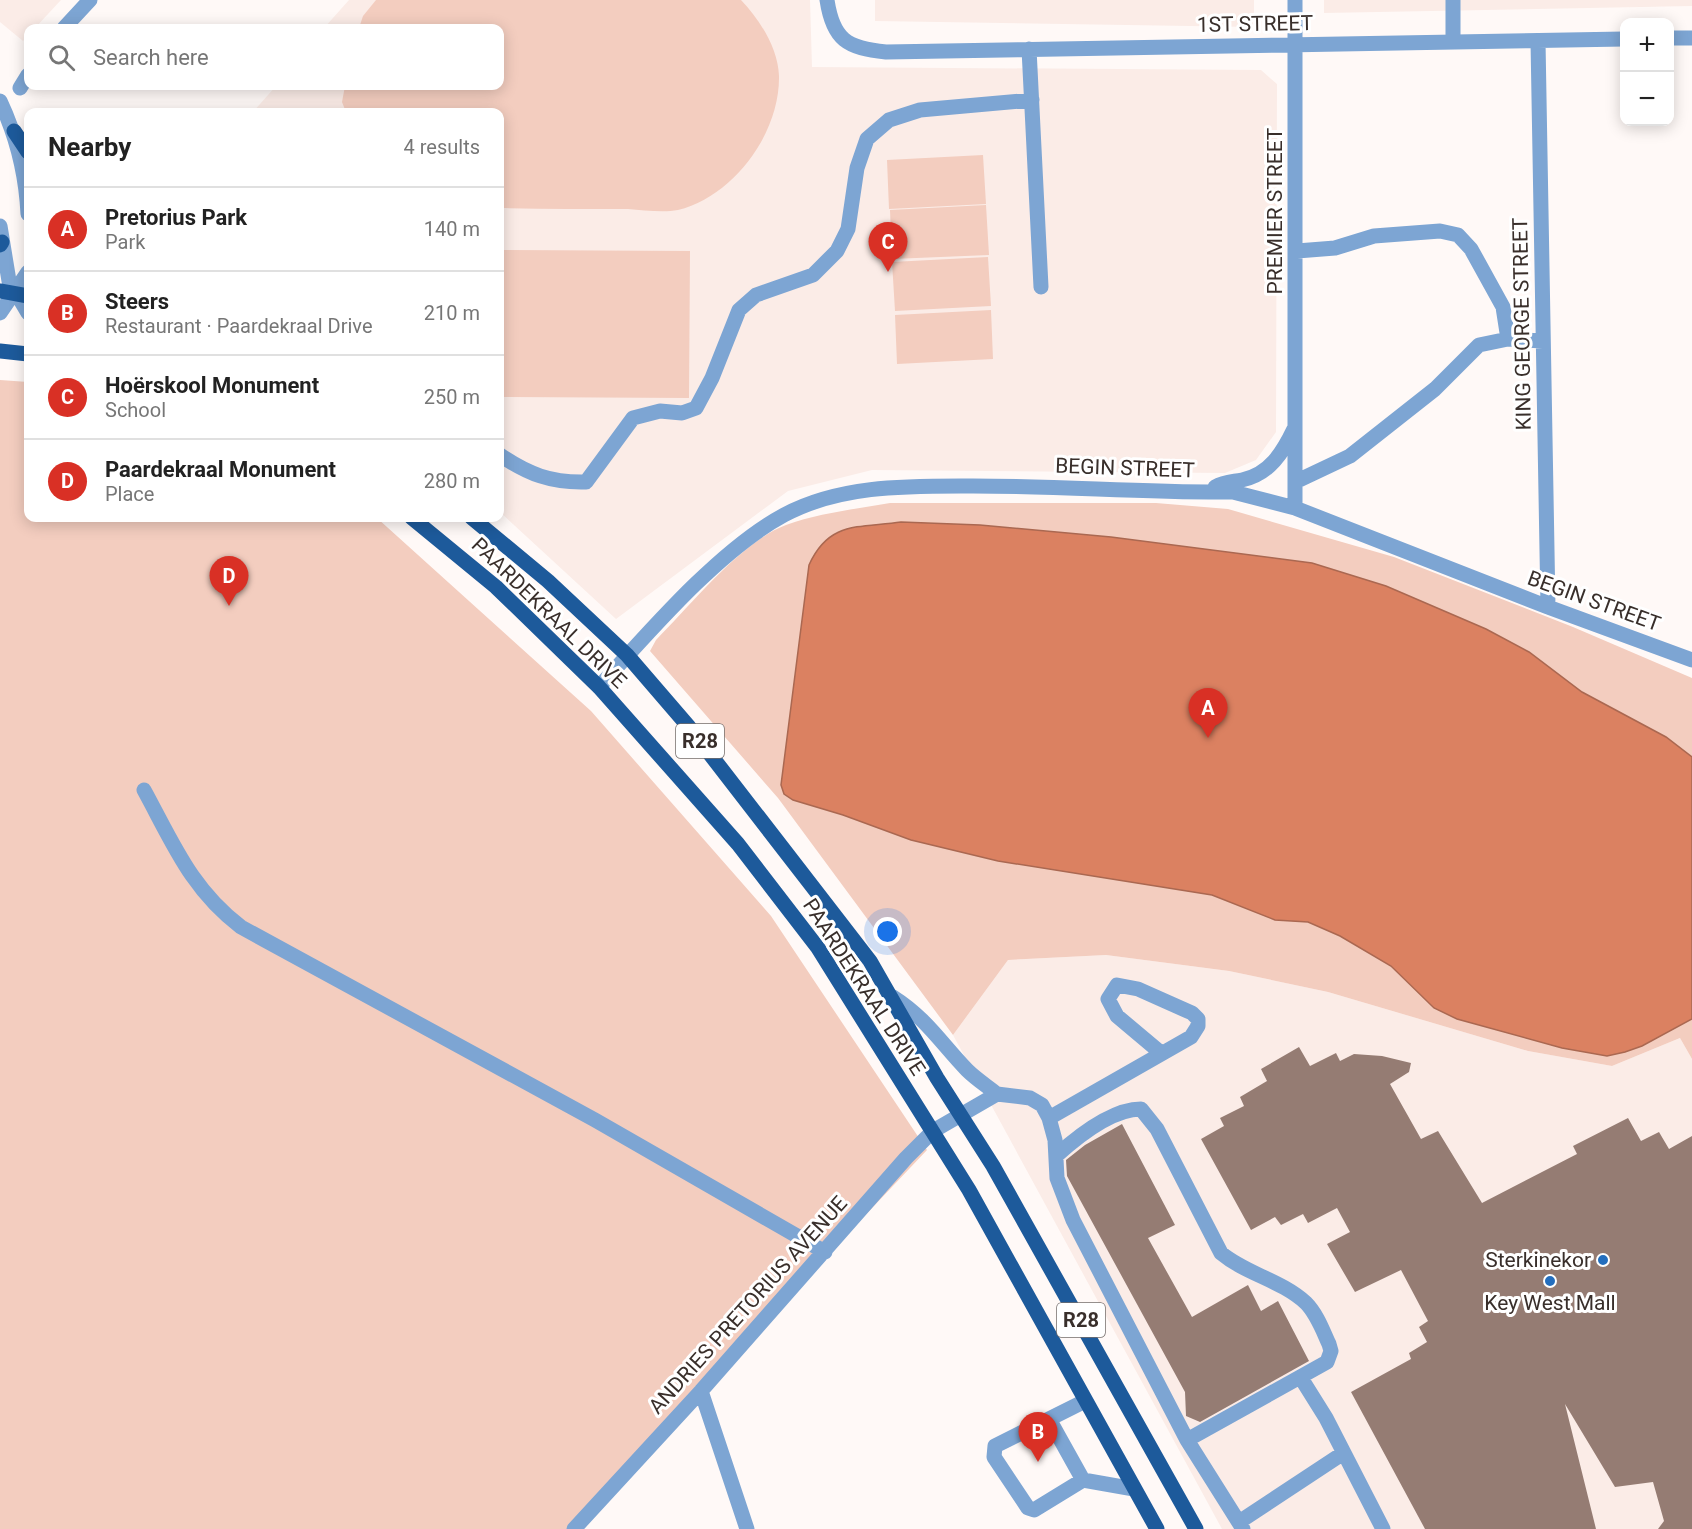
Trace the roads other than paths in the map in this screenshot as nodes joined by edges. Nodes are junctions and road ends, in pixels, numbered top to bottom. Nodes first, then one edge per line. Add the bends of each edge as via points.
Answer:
1 (90, 0) edge
2 (826, 0) edge
3 (1295, 0) edge
4 (1454, 0) edge
5 (68, 24) edge
6 (1674, 38) edge
7 (1692, 38) edge
8 (1620, 39) edge
9 (1538, 41) junction
10 (1453, 42) junction
11 (1295, 44) junction
12 (1029, 49) junction
13 (24, 82) edge
14 (20, 88) dead end
15 (1032, 100) junction
16 (0, 101) edge
17 (14, 131) junction
18 (24, 147) edge
19 (24, 178) edge
20 (0, 226) edge
21 (1, 243) edge
22 (1297, 251) junction
23 (1041, 287) dead end
24 (0, 291) edge
25 (22, 295) edge
26 (0, 313) edge
27 (1508, 339) junction
28 (1543, 341) junction
29 (0, 351) edge
30 (24, 354) edge
31 (1297, 422) junction
32 (504, 458) edge
33 (1295, 482) junction
34 (1204, 492) junction
35 (1295, 508) junction
36 (417, 522) edge
37 (477, 522) edge
38 (1548, 607) junction
39 (627, 655) junction
40 (1692, 660) edge
41 (599, 687) junction
42 (144, 790) dead end
43 (893, 997) junction
44 (1161, 1053) junction
45 (997, 1094) junction
46 (959, 1115) junction
47 (1049, 1118) junction
48 (933, 1131) junction
49 (1056, 1156) junction
50 (825, 1252) junction
51 (1301, 1378) junction
52 (701, 1391) junction
53 (1085, 1401) junction
54 (1049, 1419) junction
55 (1187, 1440) junction
56 (1342, 1454) junction
57 (1083, 1480) junction
58 (1134, 1489) junction
59 (1241, 1526) edge
60 (574, 1529) edge
61 (747, 1529) edge
62 (1157, 1529) edge
63 (1196, 1529) edge
64 (1383, 1529) edge

1 - 5 street
2 - 12 street, 1ST STREET via 832,27 845,42 858,48 886,52
3 - 11 street, PREMIER STREET
4 - 10 street
6 - 7 street
8 - 9 street, 1ST STREET
9 - 10 street, 1ST STREET
9 - 28 street, KING GEORGE STREET
10 - 11 street, 1ST STREET
11 - 12 street, 1ST STREET
11 - 22 street, PREMIER STREET
12 - 15 street
13 - 14 street
15 - 23 street
15 - 32 street via 920,110 889,120 867,139 857,168 848,229 837,251 813,274 756,295 738,310 696,408 633,418 586,482 560,483
16 - 17 street
17 - 18 main road
17 - 19 street
20 - 21 street
21 - 25 street via 9,281
22 - 27 street via 1335,248 1374,236 1440,231 1458,235 1471,249 1503,307
22 - 31 street, PREMIER STREET
24 - 25 main road
25 - 26 street
27 - 28 street
27 - 33 street via 1479,345 1435,389 1350,456
28 - 38 street, KING GEORGE STREET
29 - 30 main road
31 - 33 street, PREMIER STREET
31 - 34 street, PREMIER STREET via 1285,448 1265,470
33 - 35 street, PREMIER STREET
34 - 35 street, BEGIN STREET via 1233,492
34 - 39 street, BEGIN STREET via 903,486 835,495 784,515 726,556
35 - 38 street, BEGIN STREET
36 - 41 main road, PAARDEKRAAL DRIVE / R28 via 496,587
37 - 39 main road, PAARDEKRAAL DRIVE / R28 via 548,581
38 - 40 street, BEGIN STREET
39 - 41 street, BEGIN STREET
39 - 43 main road, PAARDEKRAAL DRIVE / R28 via 770,830
41 - 48 main road, PAARDEKRAAL DRIVE / R28 via 738,844 818,948
42 - 50 street via 190,875 208,900 241,927 595,1120
43 - 45 street via 931,1026 967,1071
43 - 46 main road, PAARDEKRAAL DRIVE / R28
44 - 44 street via 1191,1037 1198,1019 1138,989 1117,985 1108,999 1112,1010
44 - 47 street
45 - 46 street, ANDRIES PRETORIUS AVENUE
45 - 47 street via 1030,1098 1042,1105
46 - 48 street, ANDRIES PRETORIUS AVENUE
46 - 63 main road, PAARDEKRAAL DRIVE / R28 via 993,1166
47 - 49 street
48 - 50 street, ANDRIES PRETORIUS AVENUE
48 - 53 main road, PAARDEKRAAL DRIVE / R28
49 - 51 street via 1089,1128 1131,1109 1141,1109 1149,1116 1221,1253 1306,1304 1318,1321 1329,1344 1329,1358
49 - 55 street via 1057,1178 1073,1220
50 - 52 street, ANDRIES PRETORIUS AVENUE
51 - 55 street
51 - 56 street via 1326,1418
52 - 60 street, ANDRIES PRETORIUS AVENUE
52 - 61 street
53 - 54 street
53 - 58 main road, PAARDEKRAAL DRIVE / R28
54 - 57 street
54 - 57 street via 995,1446 994,1457 1028,1508 1034,1510
55 - 59 street
56 - 59 street
56 - 64 street
57 - 58 street
58 - 62 main road, PAARDEKRAAL DRIVE / R28

